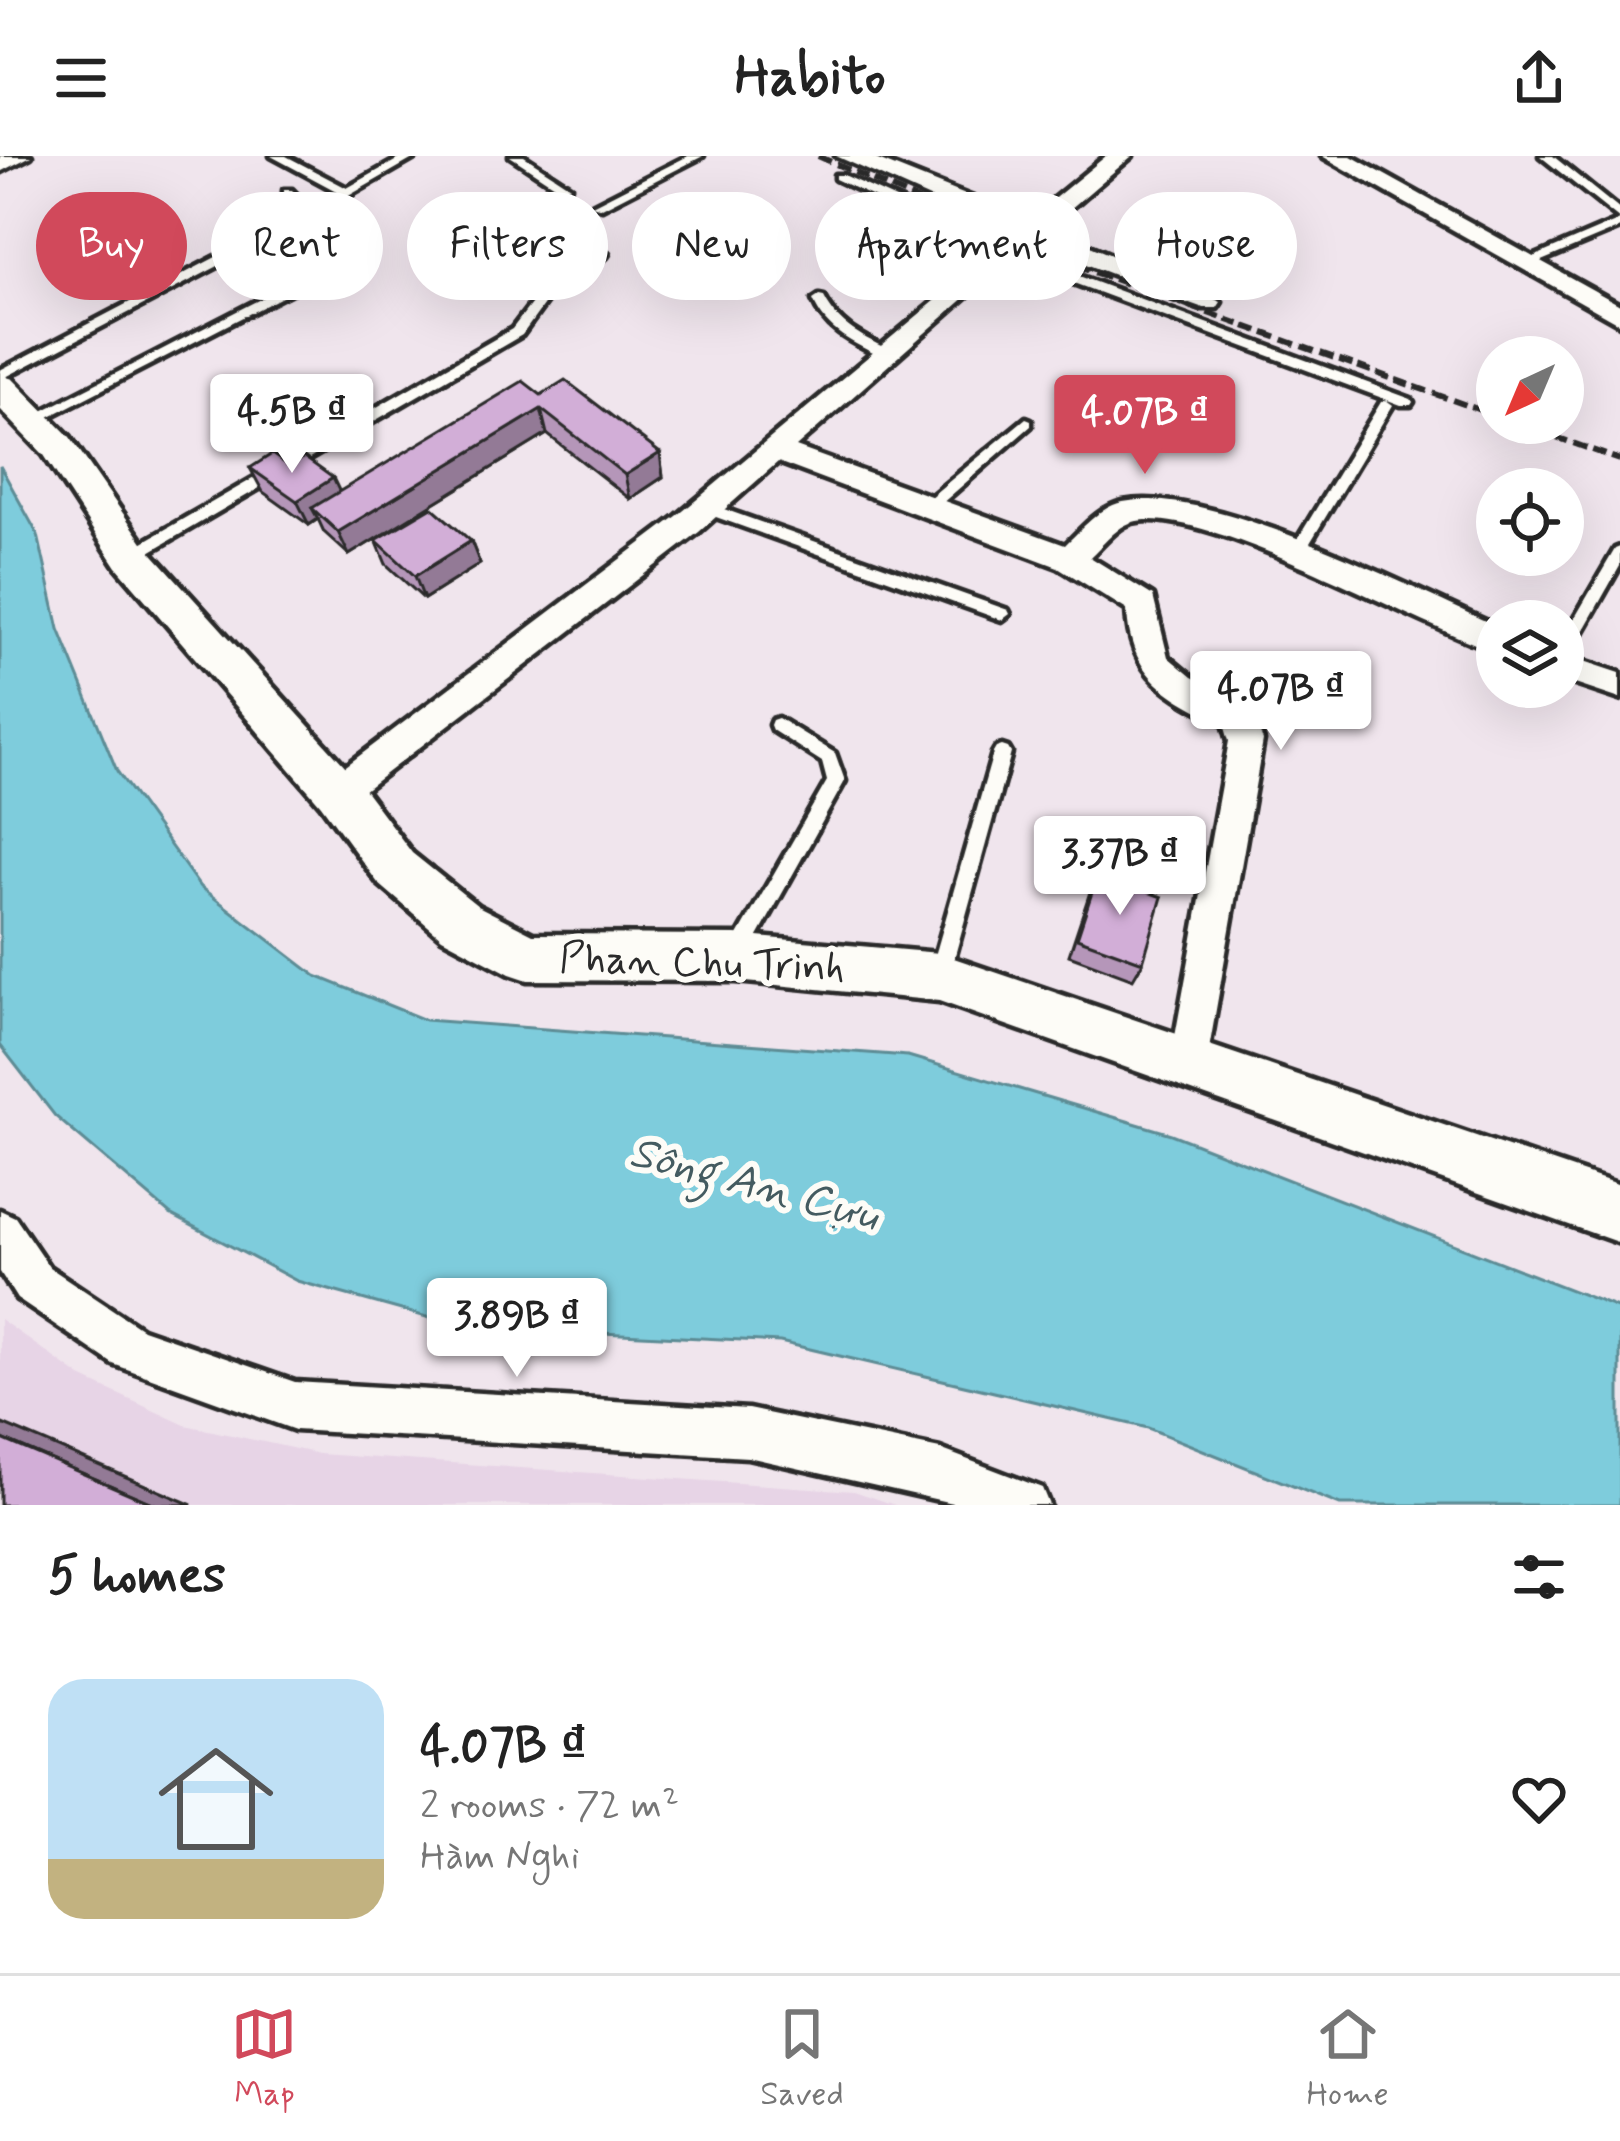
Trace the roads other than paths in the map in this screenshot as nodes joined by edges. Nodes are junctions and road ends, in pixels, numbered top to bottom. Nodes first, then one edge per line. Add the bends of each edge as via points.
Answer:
1 (19, 156) edge
2 (277, 156) edge
3 (412, 156) edge
4 (516, 156) edge
5 (697, 156) edge
6 (1120, 156) edge
7 (1334, 156) edge
8 (1546, 156) edge
9 (0, 165) edge
10 (843, 167) edge
11 (564, 186) dead end
12 (346, 192) joint
13 (890, 192) edge
14 (913, 192) edge
15 (1077, 192) edge
16 (608, 200) edge
17 (1620, 220) edge
18 (1090, 257) edge
19 (1523, 264) junction
20 (211, 265) edge
21 (1090, 285) edge
22 (258, 300) edge
23 (541, 300) edge
24 (819, 300) dead end
25 (949, 300) edge
26 (1208, 302) dead end
27 (1620, 316) edge
28 (888, 355) junction
29 (0, 376) edge
30 (1406, 402) dead end
31 (16, 404) edge
32 (1386, 405) dead end
33 (1026, 423) dead end
34 (776, 450) junction
35 (928, 507) junction
36 (707, 508) junction
37 (1620, 553) edge
38 (1296, 554) junction
39 (131, 556) junction
40 (1069, 560) junction
41 (1002, 614) dead end
42 (1584, 616) edge
43 (1476, 631) edge
44 (1584, 674) edge
45 (1620, 686) edge
46 (778, 725) dead end
47 (1002, 753) dead end
48 (338, 791) junction
49 (736, 958) junction
50 (939, 977) junction
51 (1190, 1064) junction
52 (1620, 1214) edge
53 (0, 1232) edge
54 (1025, 1505) edge

1 - 9 street
2 - 12 lane
3 - 12 lane
4 - 11 lane
5 - 16 lane
6 - 15 street
7 - 19 street
8 - 17 lane
10 - 13 lane
10 - 14 street
17 - 19 lane
18 - 26 street
19 - 27 street
20 - 29 lane
21 - 30 lane
22 - 31 lane
23 - 39 lane via 517,332
24 - 28 lane via 837,327
25 - 28 street
28 - 34 street
31 - 39 street, Phan Chu Trinh via 57,446
32 - 38 lane
33 - 35 lane
34 - 35 street
34 - 36 street
35 - 40 street
36 - 41 lane
36 - 48 street
37 - 42 lane
38 - 40 street via 1169,508 1125,512
38 - 43 street
39 - 48 street, Phan Chu Trinh
40 - 51 street via 1142,604 1142,649 1159,674 1238,716 1246,741
44 - 45 street
46 - 49 lane via 829,758 836,781
47 - 50 lane
48 - 49 street, Phan Chu Trinh via 395,868 460,922 528,957
49 - 50 street, Phan Chu Trinh
50 - 51 street, Phan Chu Trinh
51 - 52 street, Phan Chu Trinh
53 - 54 street via 33,1283 129,1348 295,1406 748,1433 940,1473

